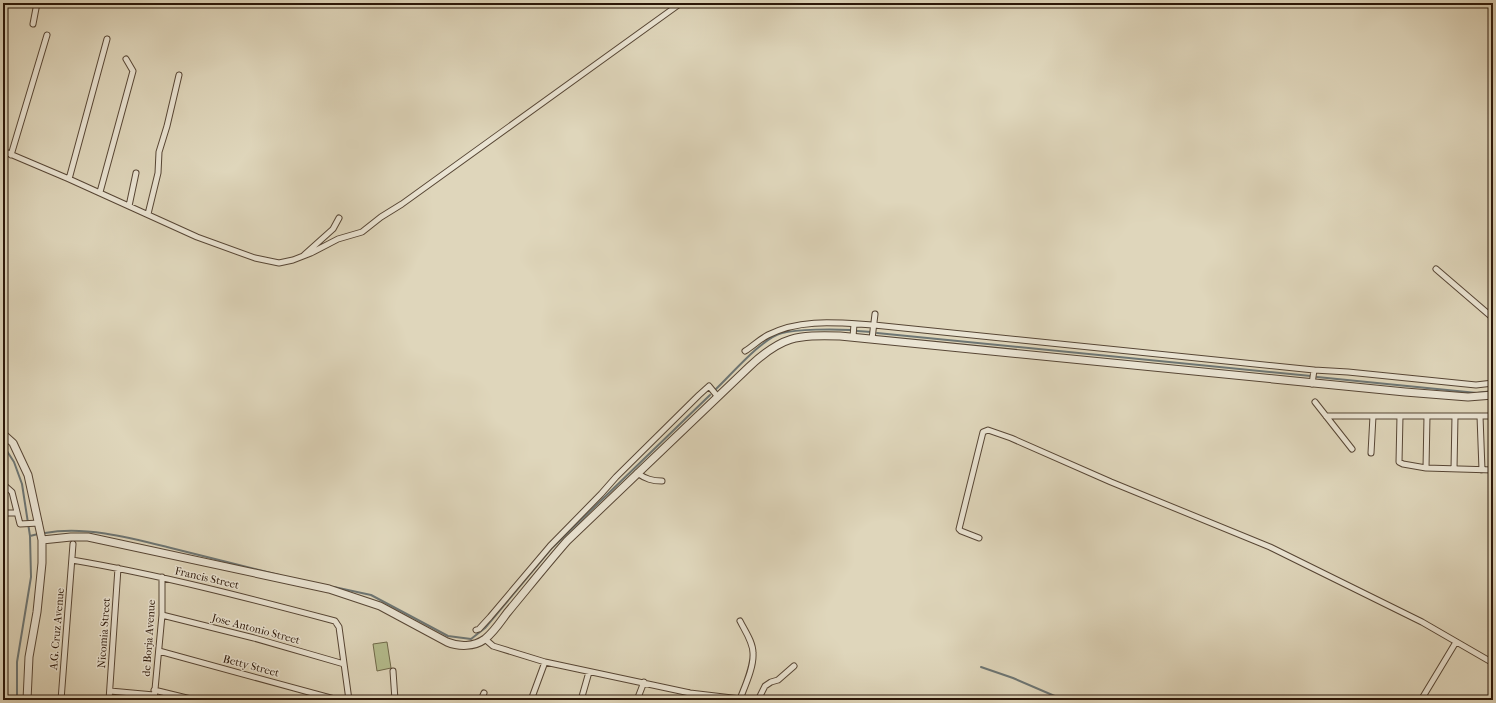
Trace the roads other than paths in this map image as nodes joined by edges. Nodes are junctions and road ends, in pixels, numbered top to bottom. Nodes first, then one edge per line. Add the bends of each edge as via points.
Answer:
1 (37, 3) edge
2 (681, 3) edge
3 (33, 24) dead end
4 (47, 35) dead end
5 (107, 39) dead end
6 (126, 59) dead end
7 (179, 75) dead end
8 (3, 151) edge
9 (11, 155) junction
10 (136, 173) dead end
11 (69, 179) junction
12 (100, 192) junction
13 (129, 206) junction
14 (148, 214) junction
15 (339, 218) dead end
16 (301, 257) junction
17 (1436, 269) dead end
18 (875, 314) dead end
19 (1493, 318) edge
20 (854, 324) junction
21 (874, 325) junction
22 (853, 337) junction
23 (872, 340) junction
24 (746, 351) dead end
25 (1314, 370) junction
26 (1493, 383) edge
27 (1312, 384) junction
28 (1493, 395) edge
29 (718, 397) junction
30 (1315, 402) dead end
31 (1326, 416) junction
32 (1373, 416) junction
33 (1400, 416) junction
34 (1427, 416) junction
35 (1456, 416) junction
36 (1480, 416) junction
37 (1493, 416) edge
38 (3, 434) edge
39 (1352, 449) dead end
40 (1371, 453) dead end
41 (1426, 468) junction
42 (1454, 469) junction
43 (1482, 470) junction
44 (1493, 470) edge
45 (637, 473) junction
46 (662, 481) dead end
47 (3, 484) edge
48 (3, 513) edge
49 (17, 513) junction
50 (36, 523) junction
51 (979, 538) dead end
52 (42, 540) junction
53 (73, 544) dead end
54 (72, 560) junction
55 (118, 568) junction
56 (162, 577) junction
57 (162, 615) junction
58 (740, 621) dead end
59 (476, 630) dead end
60 (485, 639) junction
61 (1456, 642) junction
62 (160, 651) junction
63 (545, 662) junction
64 (1493, 663) edge
65 (344, 664) junction
66 (794, 666) dead end
67 (393, 672) dead end
68 (589, 672) junction
69 (644, 682) junction
70 (110, 691) junction
71 (484, 692) dead end
72 (690, 692) junction
73 (154, 695) edge
74 (740, 699) junction
75 (27, 700) edge
76 (61, 700) edge
77 (109, 700) edge
78 (194, 700) edge
79 (338, 700) edge
80 (349, 700) edge
81 (395, 700) edge
82 (481, 700) edge
83 (531, 700) edge
84 (581, 700) edge
85 (637, 700) edge
86 (687, 700) edge
87 (749, 700) edge
88 (759, 700) edge
89 (773, 700) edge
90 (1421, 700) edge

1 - 3 street
2 - 16 street via 362,232 338,239
4 - 9 street
5 - 11 street
6 - 12 street via 133,71
7 - 14 street via 160,146 158,173
8 - 9 street
9 - 11 street
10 - 13 street
11 - 12 street
12 - 13 street
13 - 14 street
14 - 16 street via 255,258 278,262
15 - 16 street via 333,229
17 - 19 street
18 - 21 street
20 - 21 street
20 - 22 street
20 - 24 street via 828,322 795,325 768,335
21 - 23 street
21 - 25 street
22 - 23 street
22 - 29 street via 800,337 782,342 760,356
23 - 27 street
25 - 26 street via 1476,385
25 - 27 street
27 - 28 street via 1468,396
29 - 45 street
29 - 59 street via 709,386 699,395 550,546
30 - 31 street
31 - 32 street
31 - 39 street
32 - 33 street
32 - 40 street
33 - 34 street
33 - 41 street via 1399,462
34 - 35 street
34 - 41 street
35 - 36 street
35 - 42 street
36 - 37 street
36 - 43 street
38 - 50 street via 13,443 28,475
41 - 42 street
42 - 43 street
43 - 44 street
45 - 46 street via 652,481
45 - 60 street via 542,568
47 - 49 street via 12,492
48 - 49 street
49 - 50 street via 20,524
50 - 52 street
51 - 61 street via 960,529 983,432 988,430 1270,547 1422,622
52 - 60 street via 88,537 289,580 380,606 452,644 459,646
52 - 75 street via 37,612 29,656
53 - 54 street, A.G. Cruz Avenue
54 - 55 street, Francis Street
54 - 76 street, A.G. Cruz Avenue
55 - 56 street, Francis Street
55 - 70 street, Nicomia Street
56 - 57 street, de Borja Avenue
56 - 65 street, Francis Street via 335,622 339,626
57 - 62 street, de Borja Avenue
57 - 65 street, Jose Antonio Street
58 - 74 street via 753,652
60 - 63 street via 493,646
61 - 64 street
61 - 90 street
62 - 73 street, de Borja Avenue
62 - 79 street, Betty Street
63 - 68 street
63 - 83 street
65 - 80 street
66 - 88 street via 778,680 765,686
67 - 81 street
68 - 69 street
68 - 84 street
69 - 72 street
69 - 85 street
70 - 73 street
70 - 77 street, Nicomia Street
71 - 82 street
72 - 74 street
72 - 86 street
73 - 78 street
74 - 87 street
88 - 89 street

